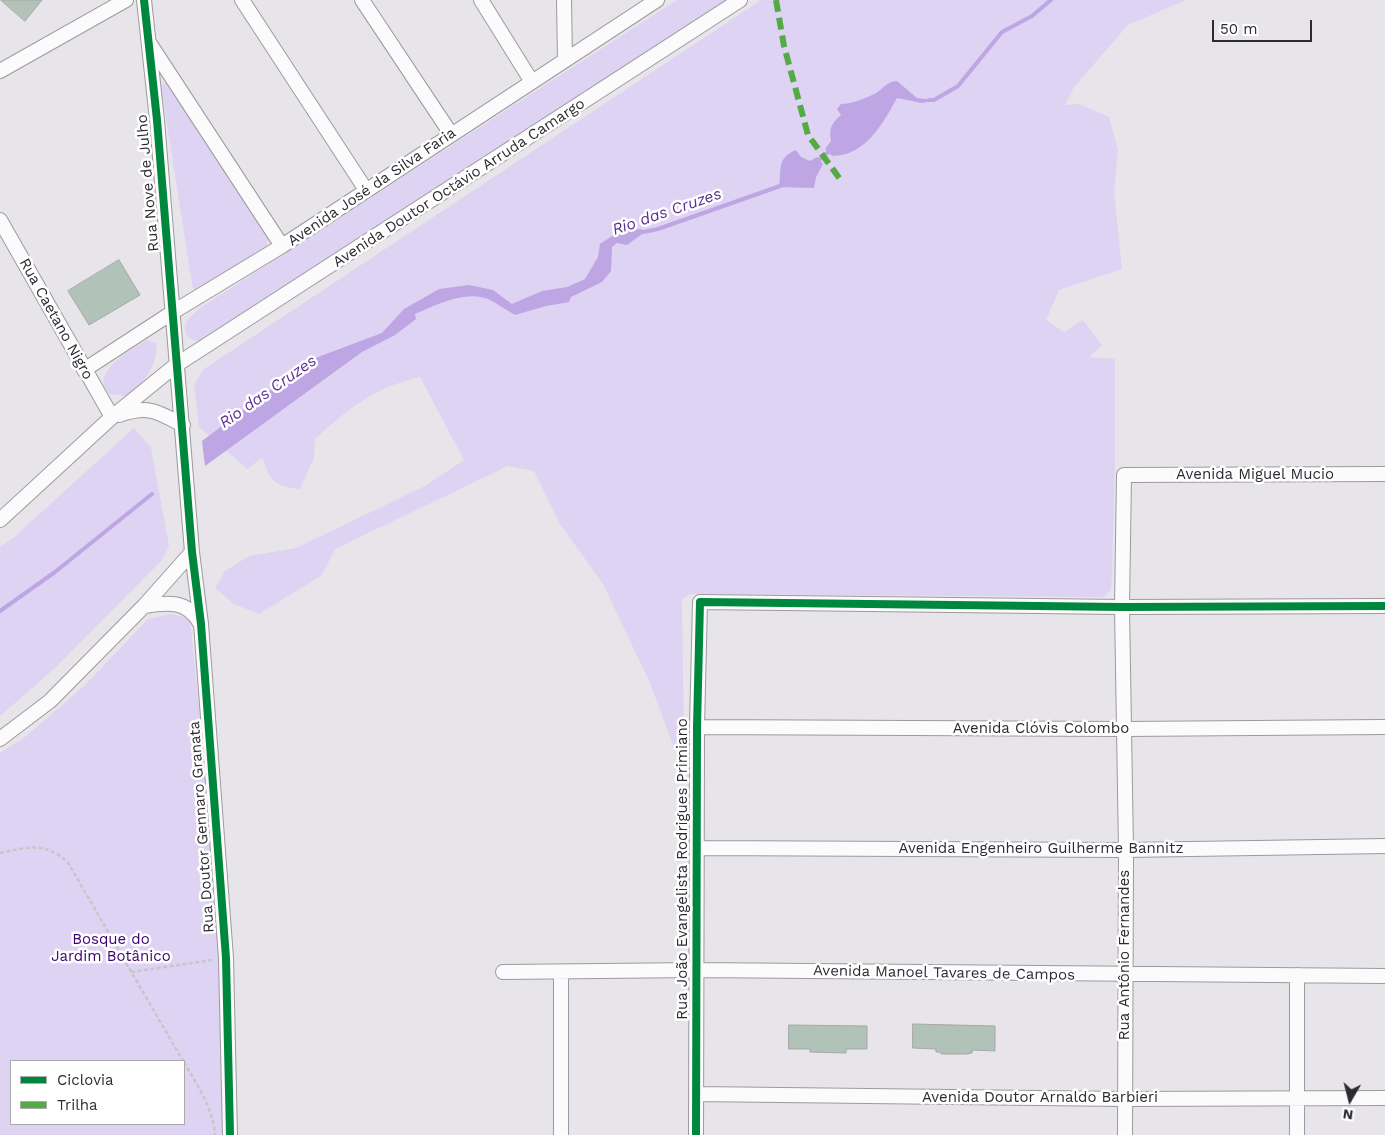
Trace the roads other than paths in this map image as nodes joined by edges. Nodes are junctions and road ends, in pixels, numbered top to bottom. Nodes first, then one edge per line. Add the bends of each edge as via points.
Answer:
1 (126, 0) edge
2 (144, 0) edge
3 (242, 0) edge
4 (362, 0) edge
5 (481, 0) edge
6 (564, 0) edge
7 (657, 0) edge
8 (740, 0) edge
9 (150, 43) junction
10 (565, 60) junction
11 (0, 71) edge
12 (532, 82) junction
13 (451, 134) junction
14 (366, 190) junction
15 (0, 220) edge
16 (282, 246) junction
17 (172, 312) junction
18 (176, 365) junction
19 (84, 370) junction
20 (112, 417) junction
21 (183, 430) junction
22 (1385, 474) edge
23 (1124, 475) joint
24 (0, 520) edge
25 (192, 552) junction
26 (144, 606) junction
27 (1385, 606) edge
28 (1122, 607) junction
29 (201, 624) junction
30 (1385, 726) edge
31 (697, 727) junction
32 (1124, 730) junction
33 (0, 739) edge
34 (1385, 846) edge
35 (698, 848) junction
36 (1126, 850) junction
37 (696, 970) junction
38 (502, 972) dead end
39 (561, 973) junction
40 (1297, 975) junction
41 (1125, 976) junction
42 (1385, 976) edge
43 (696, 1094) junction
44 (1297, 1098) junction
45 (1385, 1098) edge
46 (1125, 1099) junction
47 (230, 1135) edge
48 (561, 1135) edge
49 (696, 1135) edge
50 (1125, 1135) edge
51 (1297, 1135) edge

1 - 11 street
2 - 9 street, Rua Nove de Julho
3 - 14 street
4 - 13 street
5 - 12 street
6 - 10 street
7 - 10 street, Avenida José da Silva Faria
8 - 18 street, Avenida Doutor Octávio Arruda Camargo
9 - 16 street
9 - 17 street, Rua Nove de Julho
10 - 12 street, Avenida José da Silva Faria
12 - 13 street, Avenida José da Silva Faria
13 - 14 street, Avenida José da Silva Faria
14 - 16 street, Avenida José da Silva Faria
15 - 19 street, Rua Caetano Nigro
16 - 17 street, Avenida José da Silva Faria
17 - 18 street, Rua Nove de Julho
17 - 19 street, Avenida José da Silva Faria
18 - 20 street, Avenida Doutor Octávio Arruda Camargo
18 - 21 street
19 - 20 street, Rua Caetano Nigro
20 - 21 street via 138,408 152,410
20 - 24 street, Avenida Doutor Octávio Arruda Camargo
21 - 25 street, Rua Doutor Gennaro Granata
22 - 23 street, Avenida Miguel Mucio
23 - 28 street, Rua Antônio Fernandes
25 - 26 street
25 - 29 street, Rua Doutor Gennaro Granata
26 - 29 street via 165,603 186,606
26 - 33 street via 50,702
27 - 28 street
28 - 31 street, Rua João Evangelista Rodrigues Primiano via 700,602
28 - 32 street, Rua Antônio Fernandes
29 - 47 street, Rua Doutor Gennaro Granata via 226,958
30 - 32 street, Avenida Clóvis Colombo
31 - 32 street, Avenida Clóvis Colombo
31 - 35 street, Rua João Evangelista Rodrigues Primiano
32 - 36 street, Rua Antônio Fernandes
34 - 36 street, Avenida Engenheiro Guilherme Bannitz
35 - 36 street, Avenida Engenheiro Guilherme Bannitz
35 - 37 street, Rua João Evangelista Rodrigues Primiano
36 - 41 street, Rua Antônio Fernandes
37 - 39 street, Avenida Manoel Tavares de Campos
37 - 41 street, Avenida Manoel Tavares de Campos
37 - 43 street, Rua João Evangelista Rodrigues Primiano
38 - 39 street, Avenida Manoel Tavares de Campos
39 - 48 street
40 - 41 street, Avenida Manoel Tavares de Campos
40 - 42 street, Avenida Manoel Tavares de Campos
40 - 44 street
41 - 46 street, Rua Antônio Fernandes
43 - 46 street, Avenida Doutor Arnaldo Barbieri
43 - 49 street, Rua João Evangelista Rodrigues Primiano
44 - 45 street, Avenida Doutor Arnaldo Barbieri
44 - 46 street, Avenida Doutor Arnaldo Barbieri
44 - 51 street
46 - 50 street, Rua Antônio Fernandes

